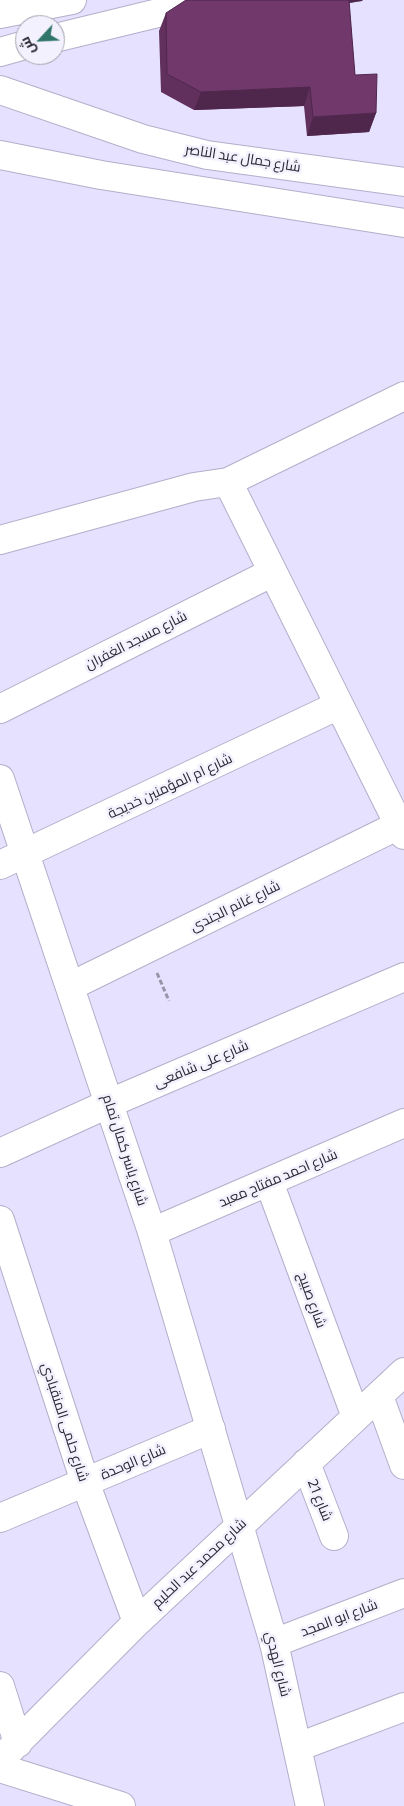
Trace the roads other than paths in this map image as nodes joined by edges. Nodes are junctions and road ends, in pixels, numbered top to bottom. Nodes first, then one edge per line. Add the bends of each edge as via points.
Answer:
1 (72, 0) edge
2 (212, 0) edge
3 (0, 14) edge
4 (65, 36) edge
5 (15, 48) edge
6 (0, 52) edge
7 (0, 90) edge
8 (0, 155) edge
9 (404, 182) edge
10 (404, 223) edge
11 (404, 396) edge
12 (228, 482) junction
13 (0, 540) edge
14 (273, 572) junction
15 (339, 705) junction
16 (0, 709) edge
17 (0, 779) edge
18 (402, 830) edge
19 (12, 860) edge
20 (404, 978) edge
21 (71, 986) junction
22 (110, 1103) junction
23 (404, 1123) edge
24 (0, 1153) edge
25 (268, 1182) junction
26 (0, 1220) edge
27 (152, 1232) junction
28 (404, 1372) edge
29 (379, 1396) junction
30 (356, 1417) junction
31 (211, 1429) junction
32 (306, 1463) junction
33 (404, 1465) edge
34 (85, 1482) junction
35 (0, 1518) edge
36 (240, 1524) junction
37 (334, 1536) dead end
38 (404, 1593) edge
39 (137, 1622) junction
40 (274, 1643) junction
41 (0, 1686) edge
42 (404, 1707) edge
43 (298, 1747) junction
44 (9, 1751) edge
45 (0, 1768) edge
46 (121, 1806) edge
47 (310, 1806) edge

1 - 3 street
2 - 4 street
5 - 6 street
7 - 9 street, شارع جمال عبد الناصر via 143,139 207,155
8 - 10 street via 110,177
11 - 12 street
12 - 13 street via 194,487
12 - 14 street
14 - 15 street
14 - 16 street, شارع مسجد الغفران
15 - 18 street
15 - 19 street, شارع ام المؤمنين خديجة
17 - 19 street, شارع ياسر كمال تمام
18 - 21 street, شارع غانم الجندى
19 - 21 street, شارع ياسر كمال تمام
20 - 22 street, شارع على شافعى
21 - 22 street, شارع ياسر كمال تمام
22 - 24 street, شارع على شافعى
22 - 27 street, شارع ياسر كمال تمام
23 - 25 street, شارع احمد مفتاح معبد
25 - 27 street, شارع احمد مفتاح معبد
25 - 30 street, شارع صبيح
26 - 34 street, شارع حلمى المنقبادي
27 - 31 street, شارع ياسر كمال تمام
28 - 29 street, شارع محمد عبد الحليم
29 - 30 street, شارع محمد عبد الحليم
29 - 33 street
30 - 32 street, شارع محمد عبد الحليم
31 - 34 street, شارع الوحدة
31 - 36 street, شارع ياسر كمال تمام
32 - 36 street, شارع محمد عبد الحليم
32 - 37 street, شارع 21
34 - 35 street, شارع الوحدة
34 - 39 street, شارع حلمى المنقبادي
36 - 39 street, شارع محمد عبد الحليم
36 - 40 street, شارع الهدي
38 - 40 street, شارع ابو المجد
39 - 44 street, شارع محمد عبد الحليم
40 - 43 street, شارع الهدي
41 - 44 street
42 - 43 street
43 - 47 street, شارع الهدي
45 - 46 street

